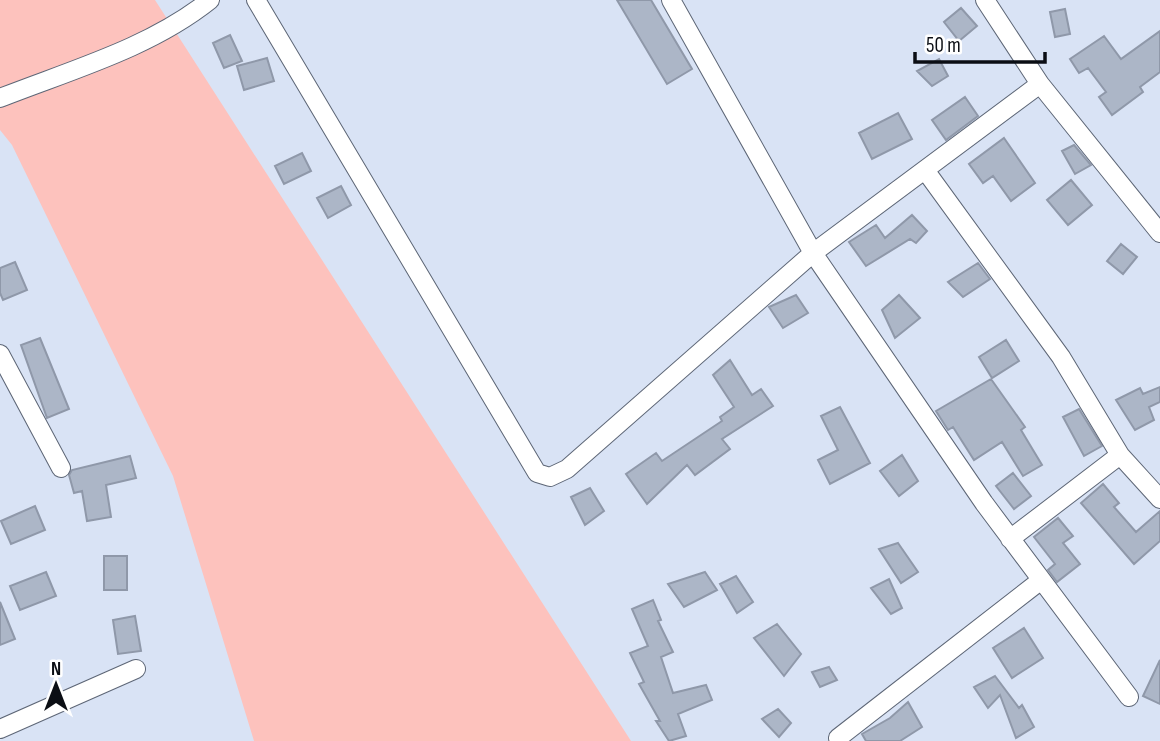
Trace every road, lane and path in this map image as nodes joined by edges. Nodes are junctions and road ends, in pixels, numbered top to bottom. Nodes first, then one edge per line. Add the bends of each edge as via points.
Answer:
1 (210, 0) edge
2 (256, 0) edge
3 (985, 0) edge
4 (678, 3) edge
5 (1041, 84) junction
6 (0, 98) edge
7 (925, 170) junction
8 (1160, 233) edge
9 (813, 253) junction
10 (0, 354) edge
11 (1119, 455) junction
12 (61, 468) dead end
13 (1160, 499) edge
14 (1010, 538) junction
15 (1041, 581) junction
16 (136, 669) dead end
17 (1129, 696) dead end
18 (0, 729) edge
19 (838, 738) dead end

1 - 6 street via 157,36
2 - 9 street via 542,476 567,469
3 - 5 street
4 - 9 street
5 - 7 street
5 - 8 street
7 - 9 street
7 - 11 street via 1061,357
9 - 14 street
10 - 12 street
11 - 13 street
11 - 14 street
14 - 15 street
15 - 17 street
15 - 19 street
16 - 18 street

